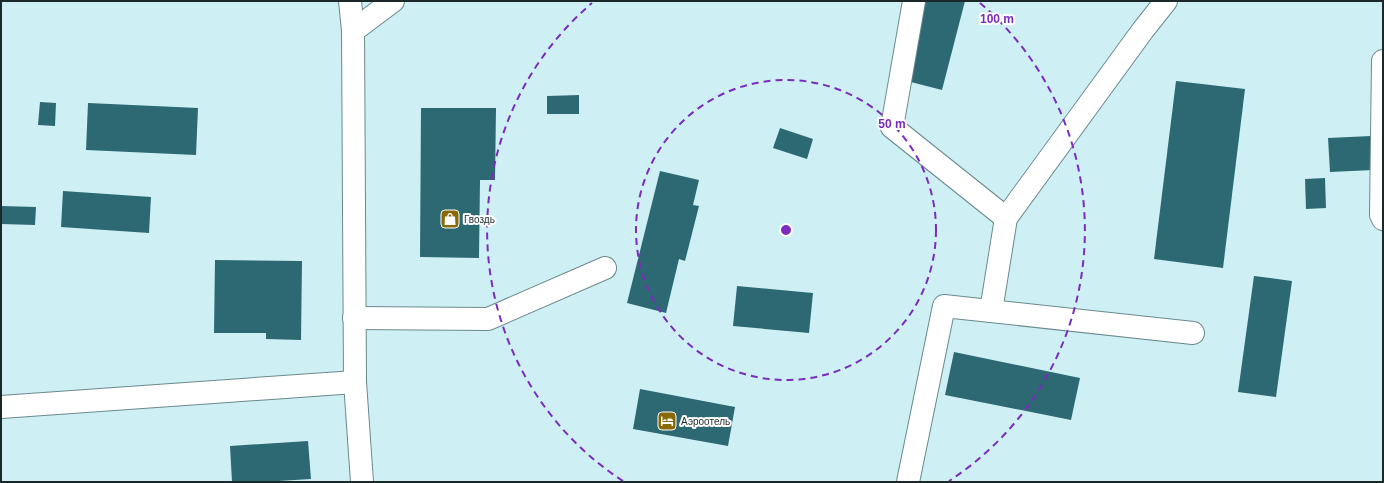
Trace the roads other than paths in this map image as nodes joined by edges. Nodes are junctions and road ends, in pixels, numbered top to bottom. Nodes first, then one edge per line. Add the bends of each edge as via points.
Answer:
1 (350, 1) edge
2 (393, 1) edge
3 (914, 1) edge
4 (1166, 1) edge
5 (353, 31) junction
6 (1383, 61) edge
7 (1006, 218) junction
8 (1383, 219) edge
9 (605, 268) dead end
10 (991, 311) junction
11 (361, 318) junction
12 (1193, 333) dead end
13 (355, 382) junction
14 (1, 407) edge
15 (362, 482) edge
16 (908, 482) edge

1 - 5 street
2 - 5 street
3 - 7 street via 892,127
4 - 7 street
5 - 11 street
6 - 8 street
7 - 10 street
9 - 11 street via 488,319
10 - 12 street
10 - 16 street via 944,306
11 - 13 street
13 - 14 street
13 - 15 street

